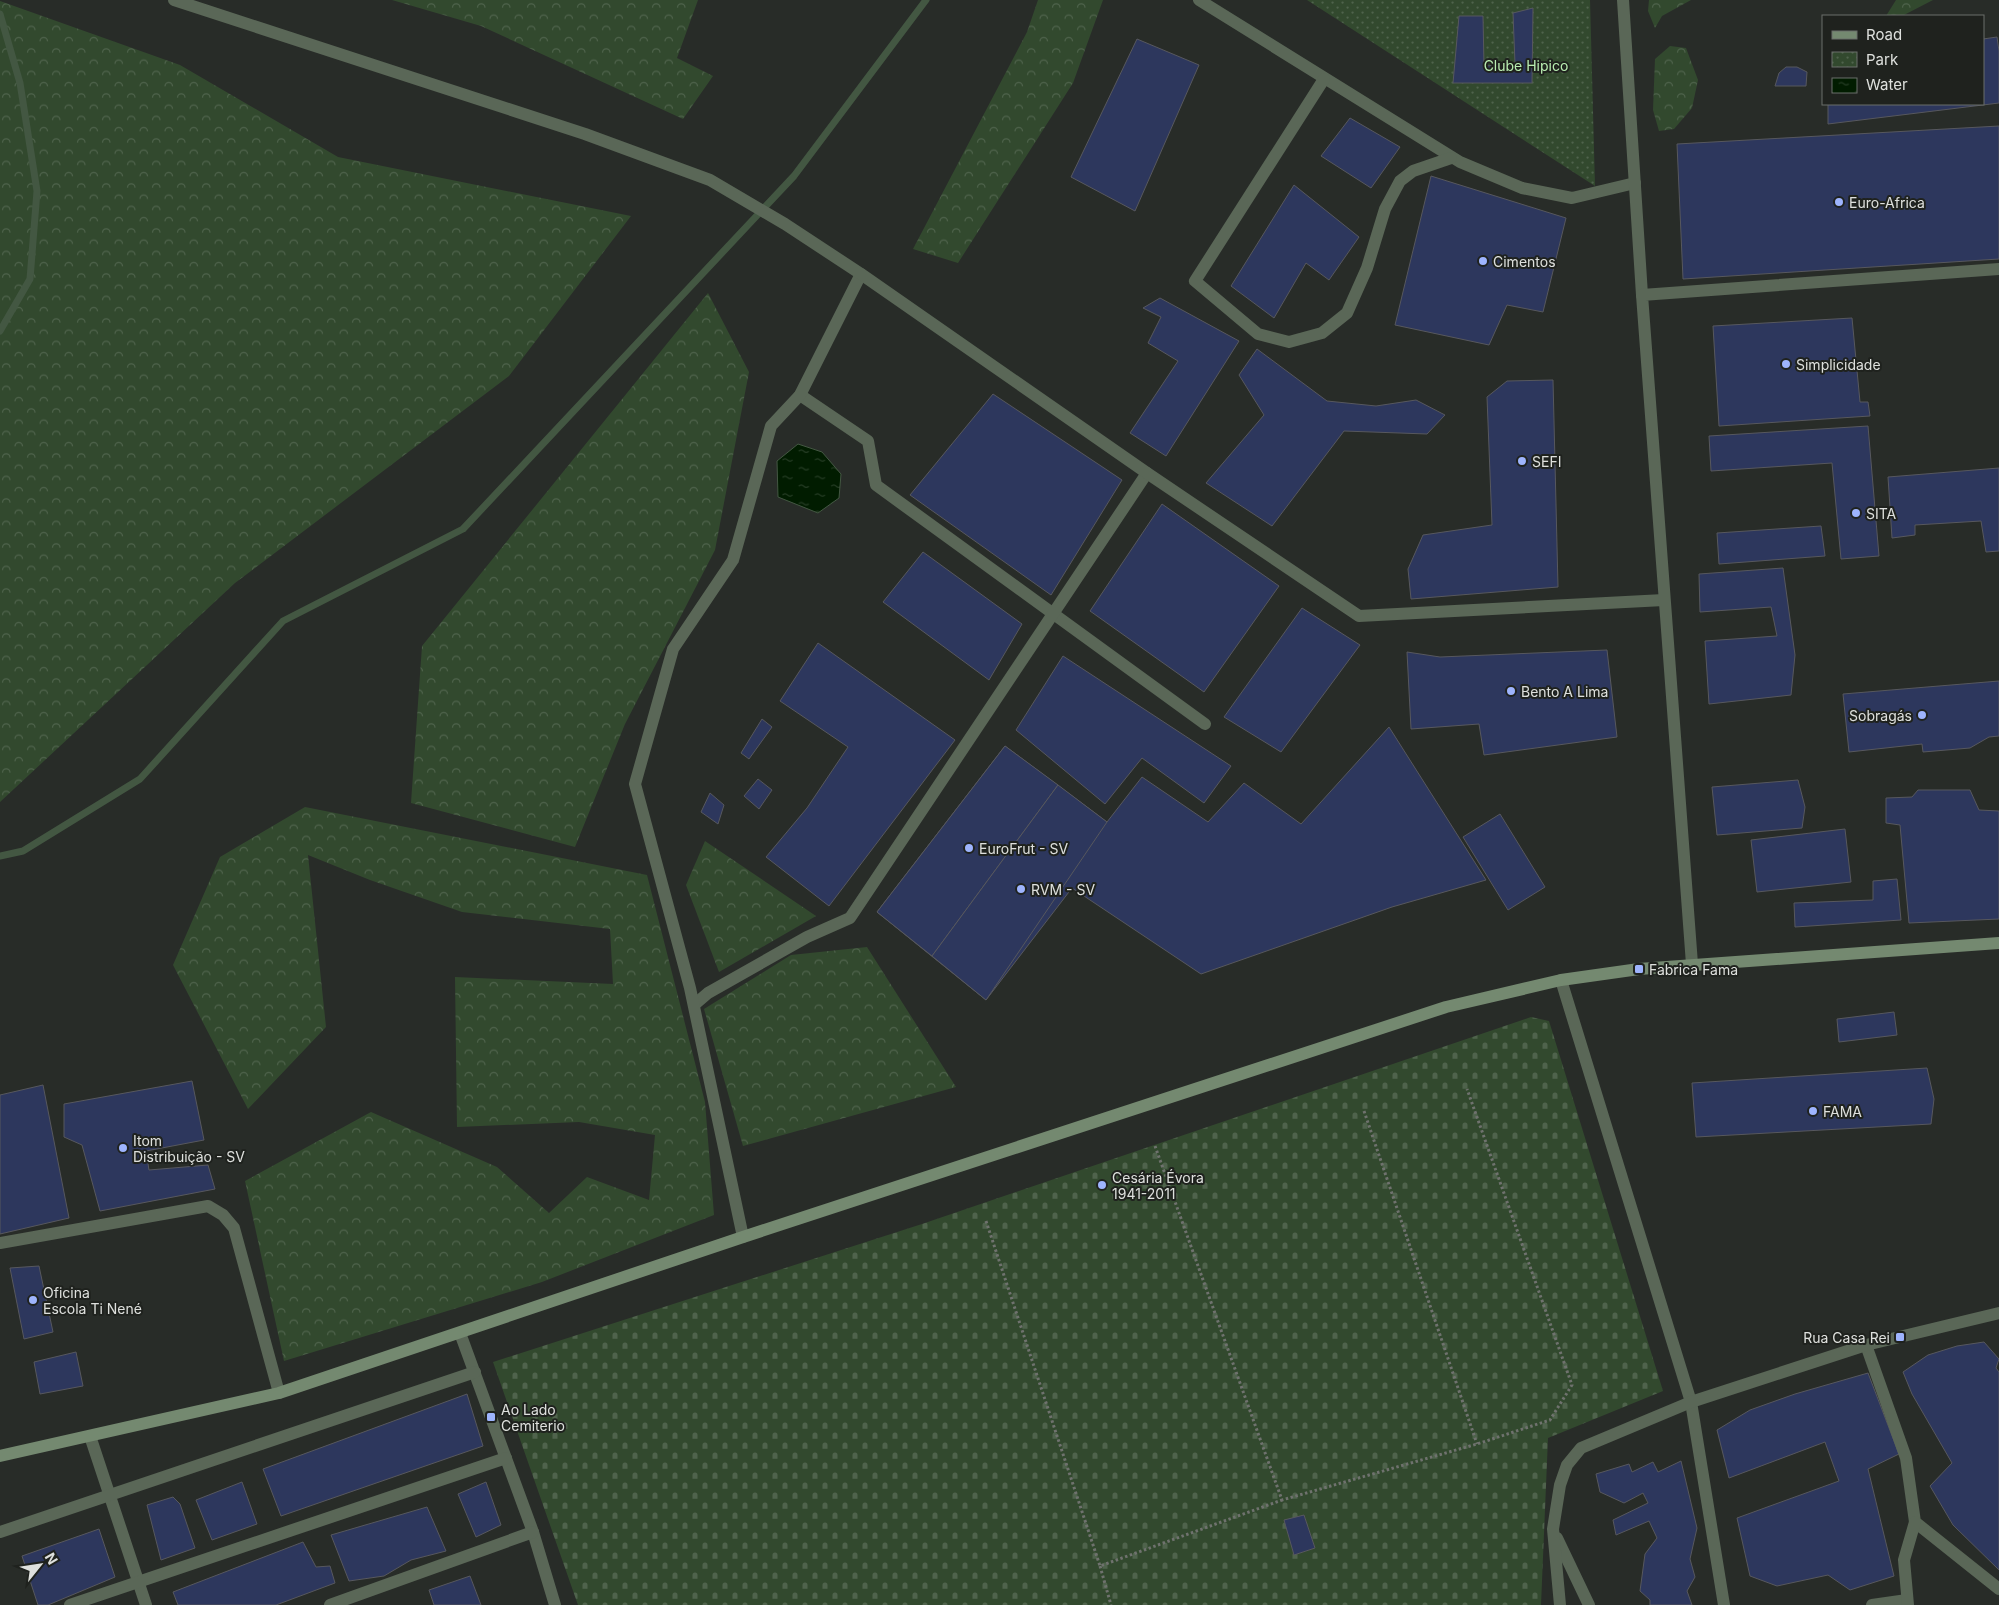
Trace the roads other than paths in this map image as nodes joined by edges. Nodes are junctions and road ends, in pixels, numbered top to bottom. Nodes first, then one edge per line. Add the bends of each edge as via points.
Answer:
1 (174, 0) edge
2 (1199, 0) edge
3 (1623, 0) edge
4 (1324, 79) junction
5 (1451, 158) junction
6 (1635, 183) junction
7 (1999, 269) edge
8 (861, 274) junction
9 (1642, 295) junction
10 (800, 395) junction
11 (1147, 473) junction
12 (1664, 600) junction
13 (1053, 614) junction
14 (1205, 724) dead end
15 (1999, 943) edge
16 (1692, 964) junction
17 (1561, 980) junction
18 (694, 1004) junction
19 (742, 1237) junction
20 (0, 1243) edge
21 (1999, 1313) edge
22 (460, 1333) junction
23 (1866, 1345) junction
24 (475, 1372) junction
25 (279, 1393) junction
26 (1691, 1402) junction
27 (90, 1436) junction
28 (0, 1456) edge
29 (506, 1458) junction
30 (109, 1494) junction
31 (1915, 1522) junction
32 (1553, 1529) junction
33 (0, 1532) edge
34 (533, 1532) junction
35 (138, 1583) junction
36 (1999, 1589) edge
37 (1907, 1602) edge
38 (70, 1605) edge
39 (146, 1605) edge
40 (330, 1605) edge
41 (555, 1605) edge
42 (1560, 1605) edge
43 (1588, 1605) edge
44 (1724, 1605) edge
45 (1872, 1605) edge

1 - 8 street via 585,134 710,180
2 - 4 street
3 - 6 street
4 - 5 street
4 - 5 street via 1195,281 1258,334 1289,342 1322,333 1347,313 1367,268 1385,209 1400,181 1413,171
5 - 6 street via 1522,188 1572,198
6 - 9 street
7 - 9 street
8 - 10 street
8 - 11 street
9 - 12 street
10 - 13 street via 868,442 876,485
10 - 18 street via 771,426 733,560 673,649 635,784
11 - 12 street via 1360,616
11 - 13 street
12 - 16 street
13 - 14 street
13 - 18 street via 850,918 807,937
15 - 16 main road
16 - 17 main road
17 - 19 main road via 1446,1007
17 - 26 street
18 - 19 street
19 - 22 main road
20 - 25 street via 208,1206 223,1215 234,1228
21 - 23 street
22 - 24 street
22 - 25 main road
23 - 26 street
23 - 31 street via 1906,1458
24 - 29 street
24 - 30 street
25 - 27 main road
26 - 32 street via 1581,1448 1567,1465 1560,1485
26 - 44 street
27 - 28 main road
27 - 30 street
29 - 34 street
29 - 35 street
30 - 33 street
30 - 35 street
31 - 36 street
31 - 37 street via 1904,1560
32 - 42 street
32 - 43 street
34 - 40 street
34 - 41 street
35 - 38 street
35 - 39 street
37 - 45 street

